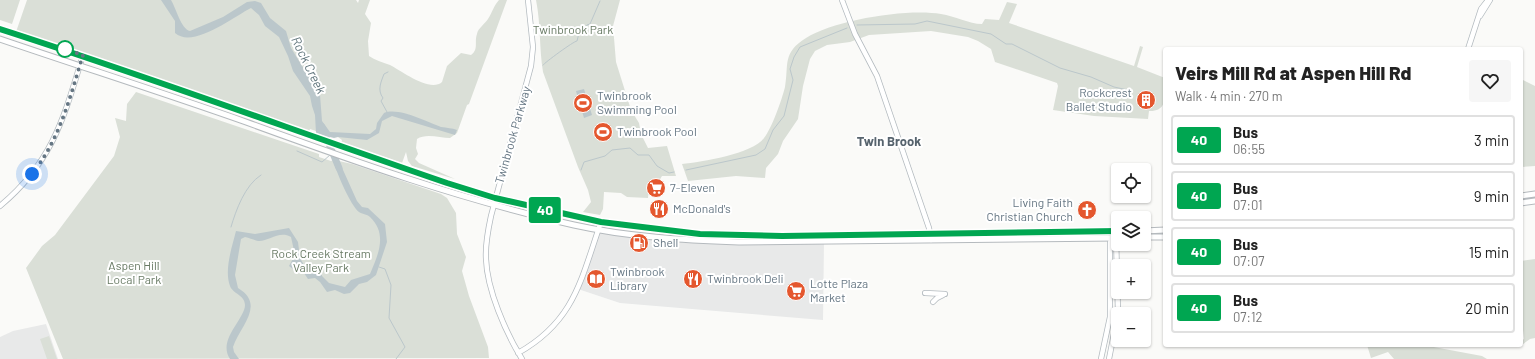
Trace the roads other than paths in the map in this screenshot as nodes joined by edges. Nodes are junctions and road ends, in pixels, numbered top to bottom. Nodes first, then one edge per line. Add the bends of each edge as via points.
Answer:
1 (528, 0) edge
2 (842, 0) edge
3 (1489, 0) edge
4 (0, 29) edge
5 (0, 39) edge
6 (1469, 47) edge
7 (83, 55) junction
8 (80, 66) junction
9 (1535, 194) edge
10 (1523, 196) edge
11 (495, 198) junction
12 (1535, 201) edge
13 (1523, 203) edge
14 (494, 204) junction
15 (0, 206) edge
16 (601, 222) junction
17 (599, 229) junction
18 (1151, 230) edge
19 (1163, 230) edge
20 (1111, 231) edge
21 (782, 236) junction
22 (931, 237) junction
23 (1151, 237) edge
24 (1163, 237) edge
25 (1110, 238) joint
26 (781, 242) junction
27 (1117, 251) edge
28 (925, 293) dead end
29 (933, 302) dead end
30 (518, 353) junction
31 (522, 359) edge
32 (1101, 359) edge
33 (1108, 359) edge

1 - 11 street, Twinbrook Parkway via 533,47 531,66
2 - 22 street via 855,34 878,76
3 - 6 street
4 - 7 main road
5 - 8 main road
7 - 8 street
7 - 11 main road
8 - 14 main road via 341,156
8 - 15 street via 62,122 47,153 26,181
9 - 10 main road
11 - 14 street, Twinbrook Parkway
11 - 16 main road
12 - 13 main road
14 - 17 main road
14 - 30 street, Twinbrook Parkway via 488,231 486,259 495,299
16 - 17 street
16 - 21 main road via 700,234
17 - 26 main road via 694,240
17 - 30 street via 573,300 559,322 542,338
18 - 19 main road
20 - 22 main road
21 - 22 main road
21 - 26 main road
22 - 25 main road
22 - 26 main road
23 - 24 main road
25 - 32 street via 1110,317
27 - 33 street via 1118,313
28 - 29 street via 945,294
30 - 31 street, Twinbrook Parkway

